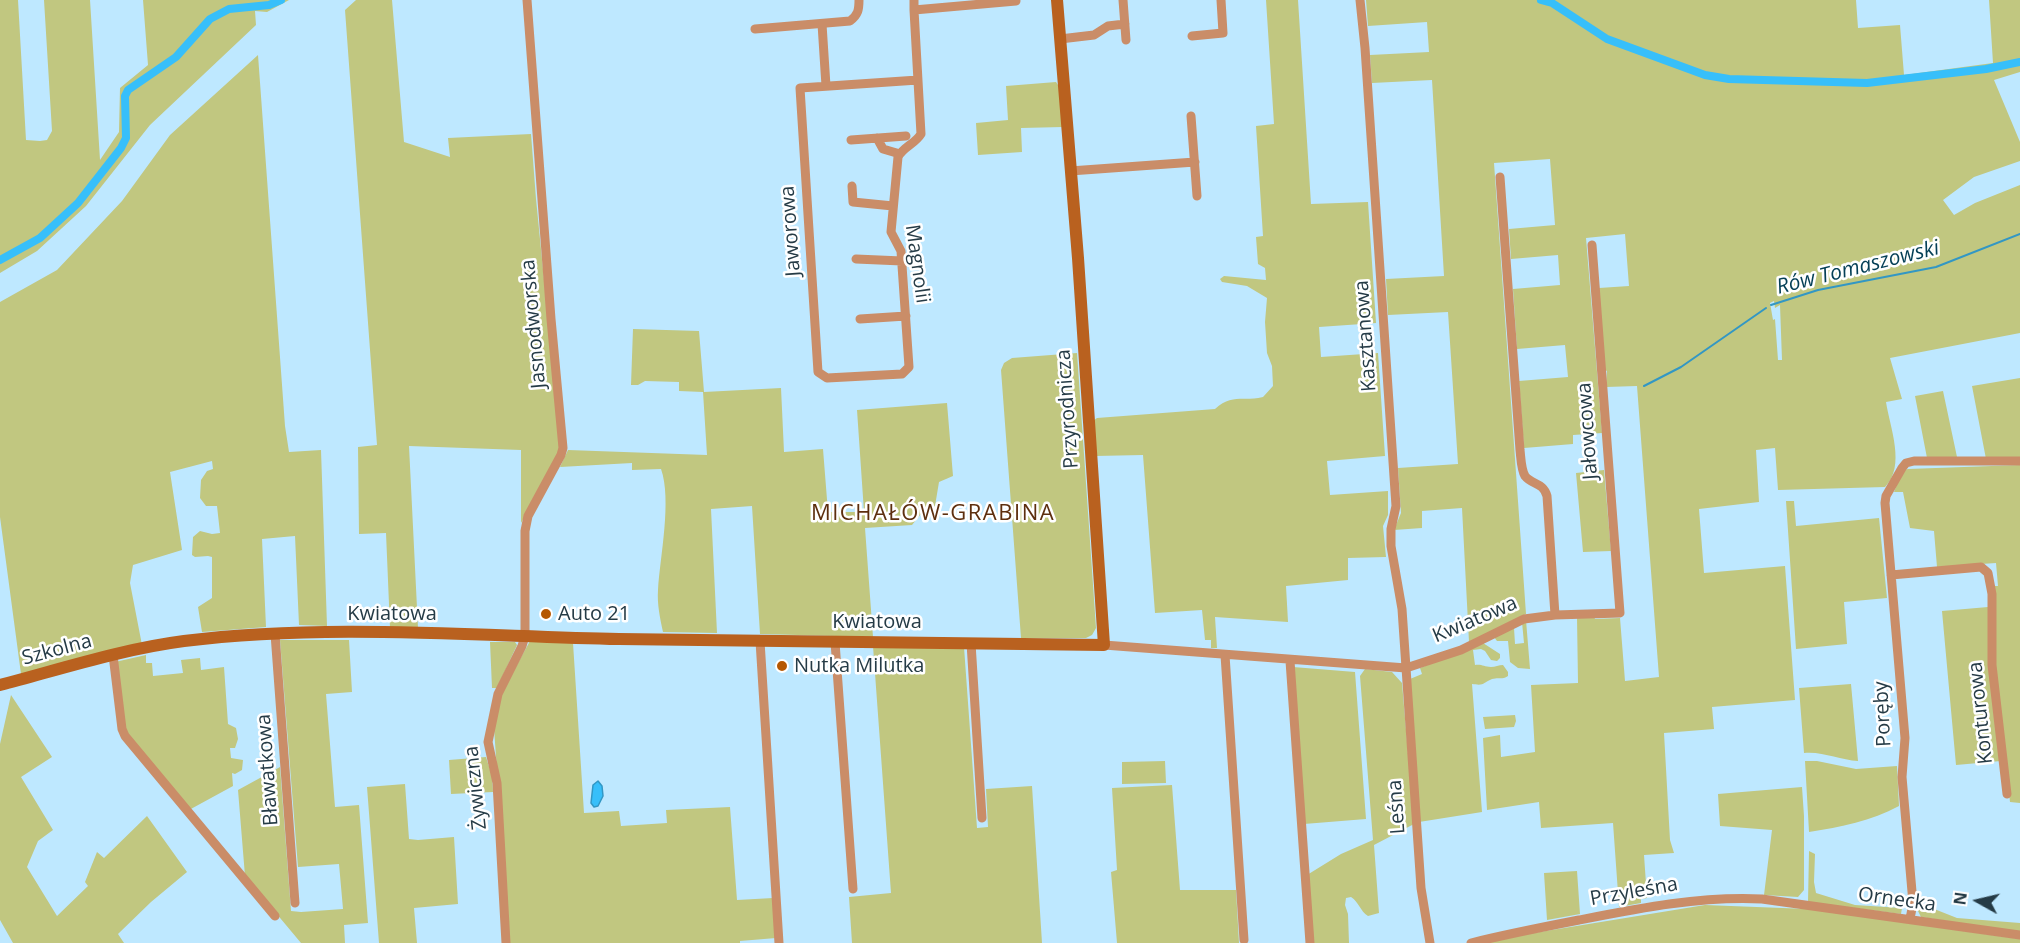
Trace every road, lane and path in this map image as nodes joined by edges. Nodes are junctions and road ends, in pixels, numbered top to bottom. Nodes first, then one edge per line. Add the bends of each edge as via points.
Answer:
1 (527, 0) edge
2 (859, 0) edge
3 (1057, 0) edge
4 (1123, 0) edge
5 (1221, 0) edge
6 (1360, 0) edge
7 (1016, 1) edge
8 (914, 5) edge
9 (822, 24) junction
10 (1125, 24) junction
11 (756, 29) dead end
12 (1192, 36) dead end
13 (1060, 39) junction
14 (1126, 40) dead end
15 (918, 80) junction
16 (826, 86) junction
17 (1191, 116) dead end
18 (906, 136) dead end
19 (877, 138) junction
20 (851, 140) dead end
21 (900, 154) junction
22 (1194, 162) junction
23 (1071, 171) junction
24 (1500, 177) dead end
25 (852, 186) dead end
26 (1197, 196) dead end
27 (893, 206) junction
28 (1592, 245) dead end
29 (856, 259) dead end
30 (902, 261) junction
31 (906, 316) junction
32 (860, 319) dead end
33 (818, 372) joint
34 (2020, 461) edge
35 (1891, 575) junction
36 (1620, 613) joint
37 (1555, 615) junction
38 (275, 634) junction
39 (525, 636) junction
40 (760, 641) junction
41 (835, 642) junction
42 (971, 642) junction
43 (1104, 645) junction
44 (118, 654) junction
45 (1225, 655) junction
46 (1290, 661) junction
47 (1406, 668) junction
48 (0, 685) edge
49 (2007, 794) dead end
50 (982, 818) dead end
51 (853, 889) dead end
52 (296, 903) dead end
53 (1804, 904) joint
54 (275, 916) dead end
55 (1910, 919) junction
56 (2020, 935) edge
57 (1244, 940) dead end
58 (506, 943) edge
59 (779, 943) edge
60 (1310, 943) edge
61 (1430, 943) edge
62 (1471, 943) edge

1 - 39 street, Jasnodworska via 563,448 528,516
2 - 9 street via 856,17 850,21
3 - 13 street, Przyrodnicza
4 - 10 street
5 - 12 street via 1223,33
6 - 47 street, Kasztanowa via 1396,506 1390,529 1391,546 1402,609
7 - 8 street
8 - 15 street
9 - 11 street
9 - 16 street
10 - 13 street via 1108,26 1094,35
10 - 14 street
13 - 23 street, Przyrodnicza
15 - 16 street
15 - 21 street via 921,134
16 - 33 street, Jaworowa via 800,88
17 - 22 street
18 - 19 street
19 - 20 street
19 - 21 street via 883,149
21 - 27 street, Magnolii
22 - 23 street
22 - 26 street
23 - 43 street, Przyrodnicza
24 - 37 street via 1520,450 1524,474 1542,486 1547,496
25 - 27 street via 853,202
27 - 30 street, Magnolii via 891,236 900,249
28 - 36 street, Jałowcowa
29 - 30 street
30 - 31 street, Magnolii
31 - 32 street
31 - 33 street, Magnolii via 906,372 827,378
34 - 35 street, Poręby via 1906,463 1886,496
35 - 49 street, Konturowa via 1981,567 1988,573 1992,665
35 - 55 street, Poręby via 1905,738 1902,777 1913,903
36 - 37 street, Kwiatowa
37 - 47 street, Kwiatowa via 1519,620 1461,650
38 - 39 street, Kwiatowa
38 - 44 street, Kwiatowa via 189,640
38 - 52 street, Bławatkowa
39 - 40 street, Kwiatowa
39 - 58 street, Żywiczna via 498,693 488,742 497,783
40 - 41 street, Kwiatowa
40 - 59 street
41 - 42 street, Kwiatowa
41 - 51 street
42 - 43 street, Kwiatowa
42 - 50 street
43 - 45 street, Kwiatowa
44 - 48 street, Szkolna
44 - 54 street via 125,736
45 - 46 street, Kwiatowa
45 - 57 street
46 - 47 street, Kwiatowa
46 - 60 street
47 - 61 street, Leśna via 1421,888
53 - 55 street, Ornecka
53 - 62 street, Przyleśna via 1762,899 1697,899
55 - 56 street, Ornecka

